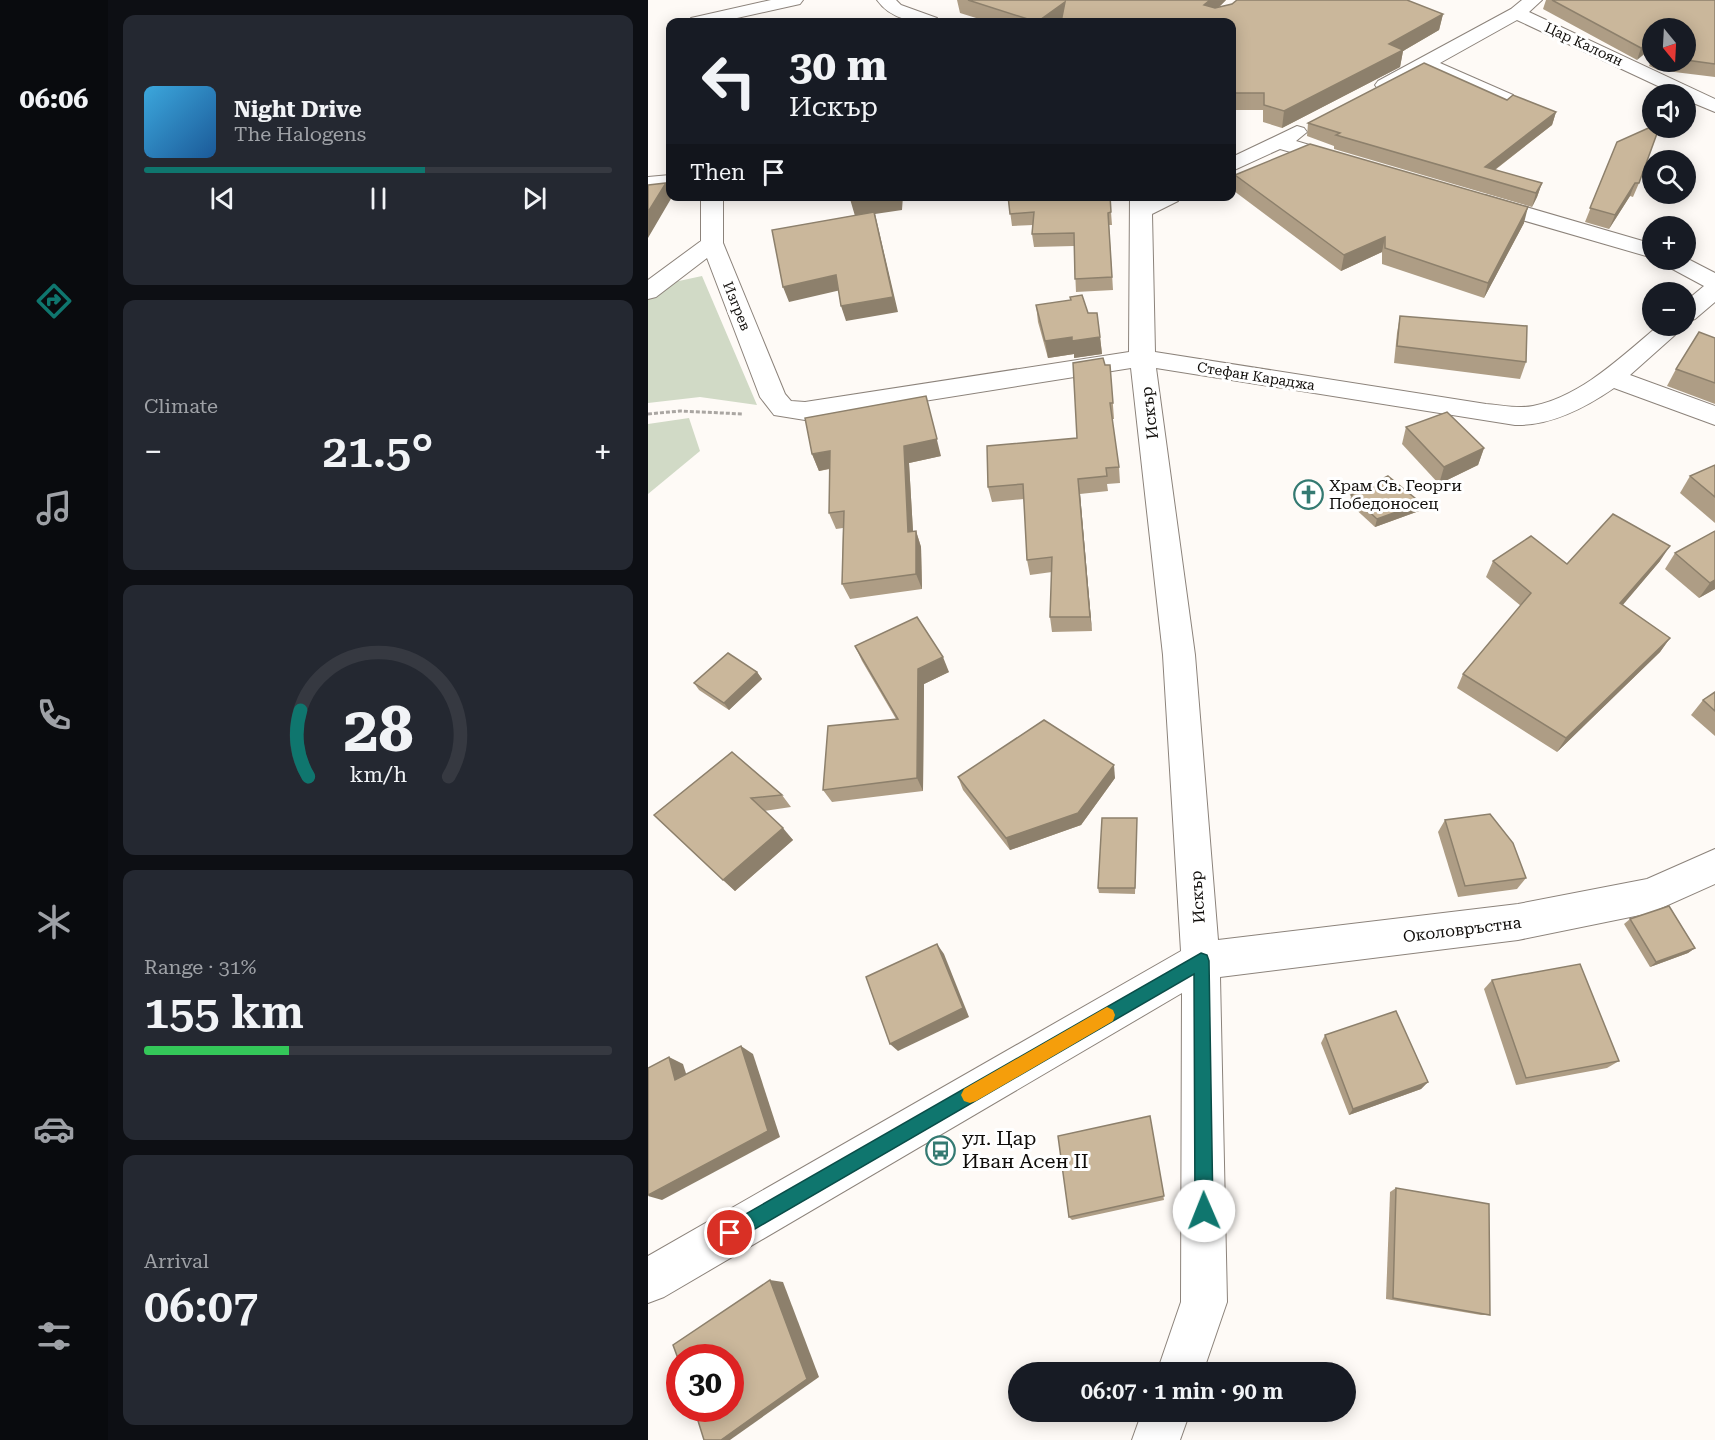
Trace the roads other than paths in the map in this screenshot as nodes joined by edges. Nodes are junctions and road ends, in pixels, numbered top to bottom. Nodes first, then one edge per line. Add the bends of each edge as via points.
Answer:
1 (715, 0) edge
2 (794, 0) edge
3 (886, 0) edge
4 (923, 0) edge
5 (1533, 0) edge
6 (1517, 13) junction
7 (910, 16) junction
8 (706, 18) edge
9 (718, 18) edge
10 (917, 18) edge
11 (1426, 63) junction
12 (1373, 92) edge
13 (1506, 99) edge
14 (1715, 106) edge
15 (1310, 125) edge
16 (1278, 142) junction
17 (1236, 163) edge
18 (1358, 165) edge
19 (666, 181) edge
20 (648, 183) edge
21 (1460, 195) edge
22 (712, 201) edge
23 (1145, 201) edge
24 (712, 243) junction
25 (1642, 248) edge
26 (1692, 270) edge
27 (1715, 282) edge
28 (1715, 289) edge
29 (648, 292) edge
30 (1696, 305) edge
31 (1661, 336) edge
32 (1142, 358) junction
33 (1612, 378) junction
34 (783, 409) joint
35 (1715, 416) edge
36 (1715, 866) edge
37 (1201, 961) junction
38 (648, 1281) edge
39 (1183, 1362) edge
40 (1162, 1422) edge
41 (1156, 1440) edge

1 - 8 street
2 - 9 street
3 - 7 street
4 - 7 street
5 - 6 street
6 - 11 street
6 - 14 street, Цар Калоян
7 - 10 street
11 - 12 street
11 - 13 street
15 - 16 street
16 - 17 street
16 - 18 street
19 - 20 street
21 - 25 street
22 - 24 street, Изгрев
23 - 32 street, Искър
24 - 29 street
24 - 34 street, Изгрев via 773,397
26 - 27 street
28 - 30 street
31 - 33 street, Стефан Караджа
32 - 33 street, Стефан Караджа via 1486,413 1530,416 1568,405
32 - 34 street, Стефан Караджа via 805,411
32 - 37 street, Искър via 1179,655
33 - 35 street
36 - 37 street, Околовръстна via 1650,896 1518,922
37 - 38 street
37 - 39 street, Искър via 1204,1302
40 - 41 street

